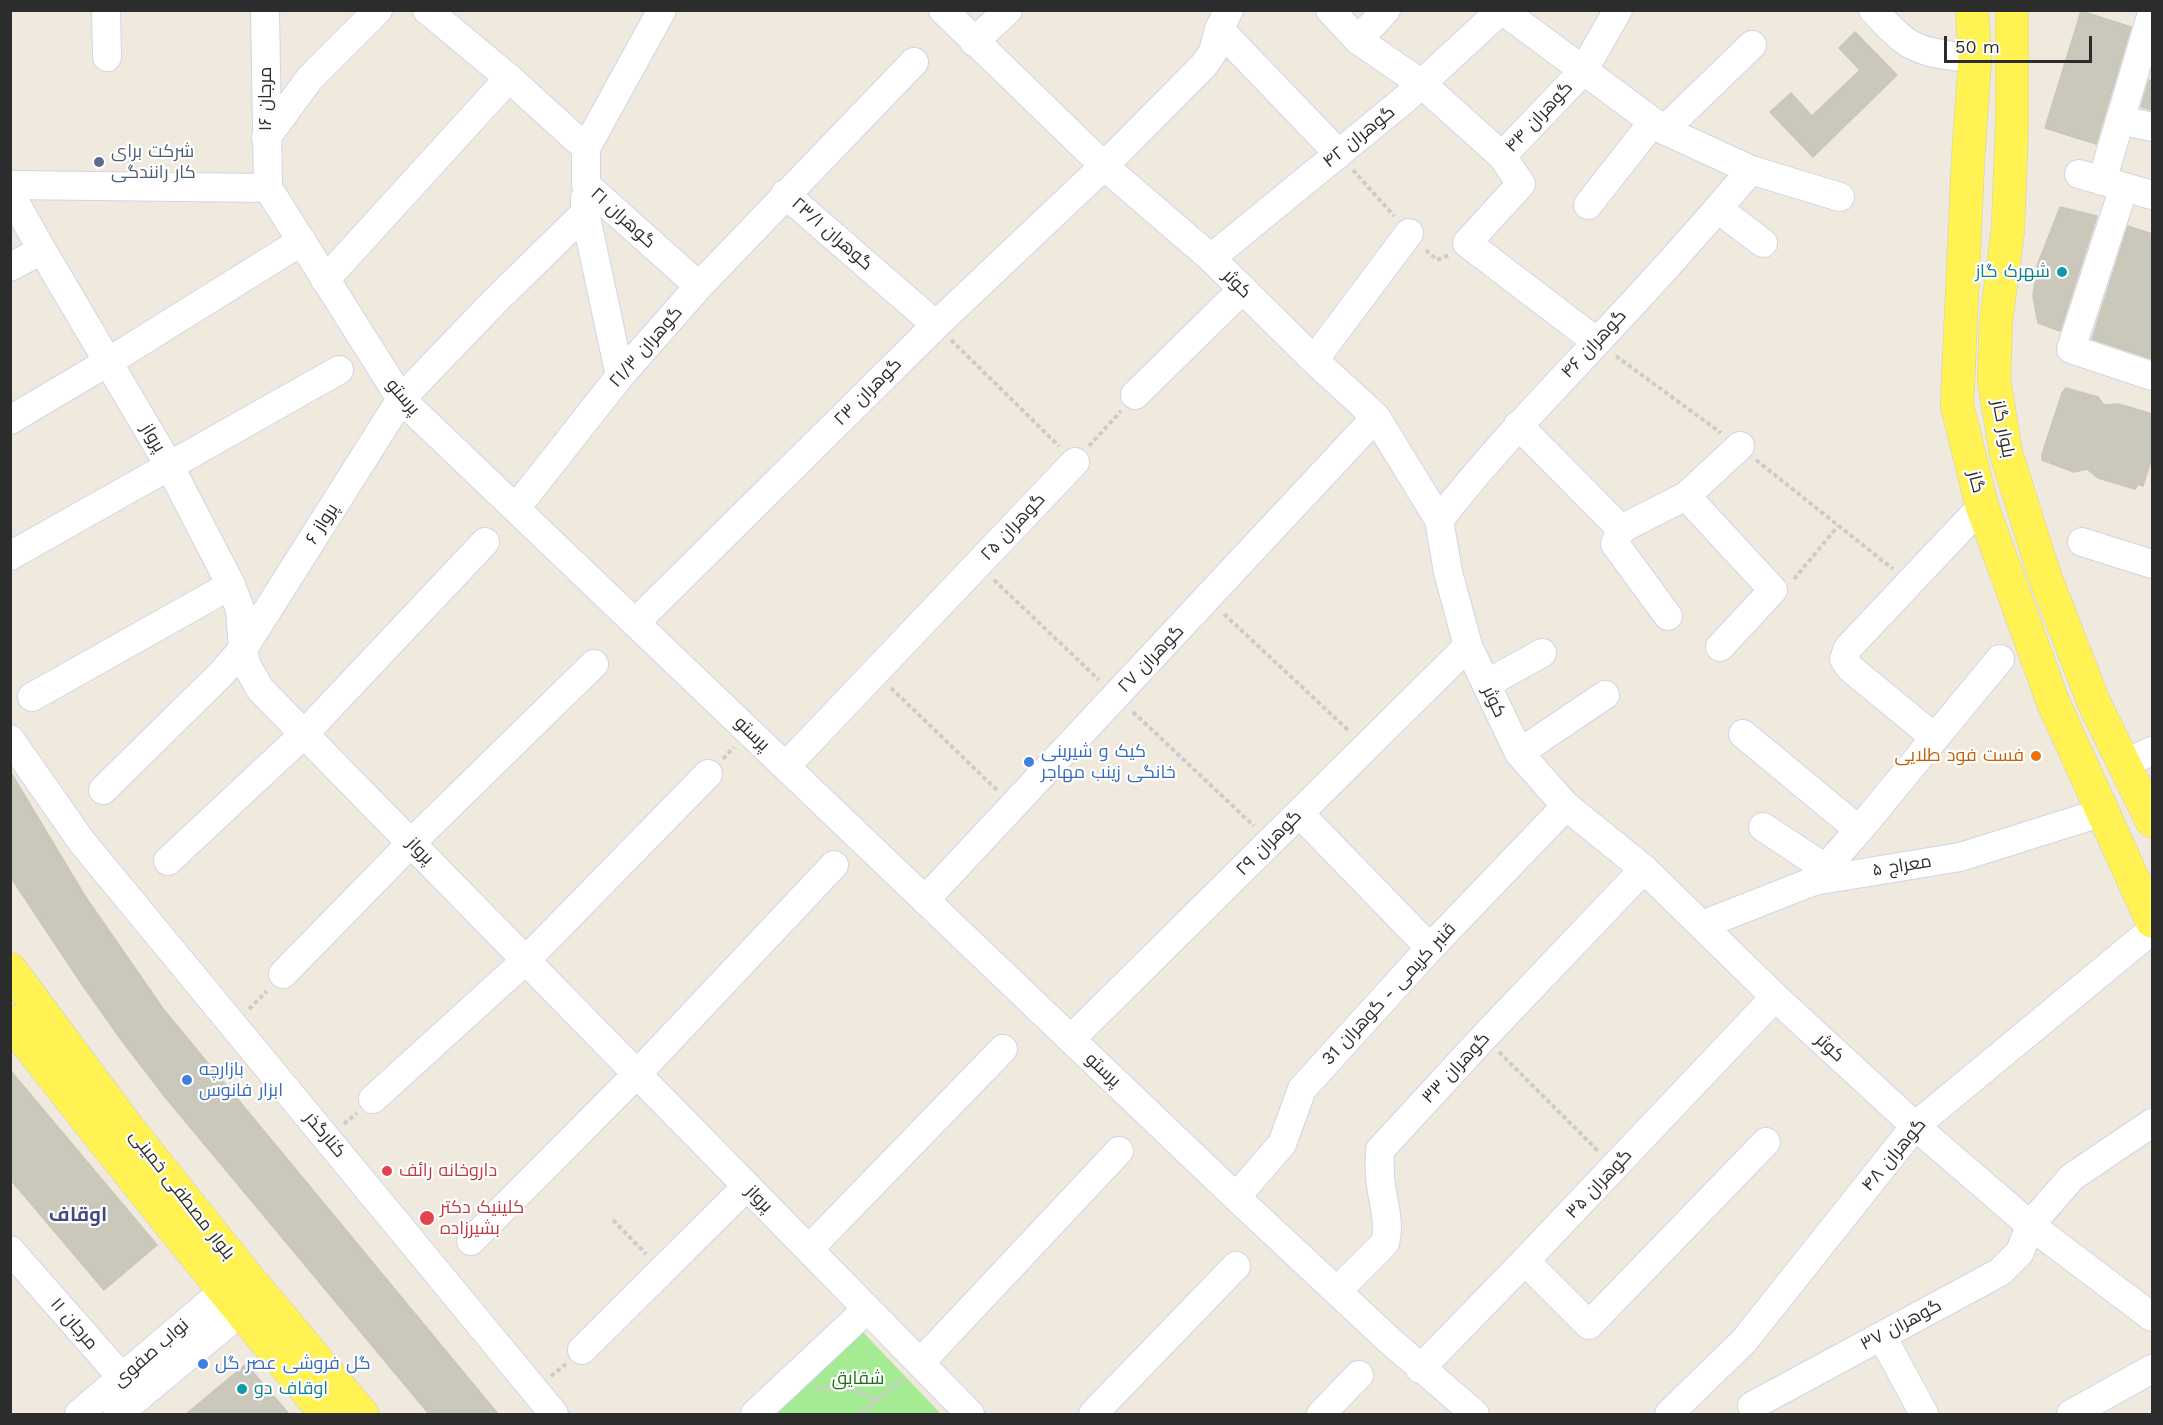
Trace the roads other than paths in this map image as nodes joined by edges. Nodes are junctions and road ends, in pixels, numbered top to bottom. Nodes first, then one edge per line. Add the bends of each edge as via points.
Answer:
1 (106, 10) edge
2 (265, 10) edge
3 (378, 10) edge
4 (428, 10) edge
5 (663, 10) edge
6 (943, 10) edge
7 (1008, 10) edge
8 (1330, 10) edge
9 (1386, 10) edge
10 (1502, 10) edge
11 (1618, 10) edge
12 (1873, 10) edge
13 (1972, 10) edge
14 (2012, 10) edge
15 (2145, 10) edge
16 (2152, 13) edge
17 (1224, 20) edge
18 (1358, 40) junction
19 (974, 42) junction
20 (1752, 45) dead end
21 (107, 57) dead end
22 (1976, 59) junction
23 (914, 62) dead end
24 (2146, 62) edge
25 (1583, 70) junction
26 (509, 78) junction
27 (1422, 84) junction
28 (2121, 120) junction
29 (1658, 126) junction
30 (2152, 127) edge
31 (266, 138) junction
32 (586, 148) junction
33 (1339, 154) junction
34 (1502, 156) junction
35 (1104, 166) junction
36 (1751, 170) junction
37 (2102, 180) junction
38 (10, 185) edge
39 (586, 185) junction
40 (268, 188) junction
41 (10, 193) edge
42 (785, 194) junction
43 (2152, 195) edge
44 (1840, 197) dead end
45 (1588, 205) dead end
46 (1718, 209) junction
47 (585, 213) junction
48 (1409, 232) road end
49 (302, 241) junction
50 (1763, 243) dead end
51 (42, 250) junction
52 (1211, 258) junction
53 (10, 267) edge
54 (325, 280) junction
55 (699, 285) junction
56 (1243, 290) junction
57 (936, 325) junction
58 (1597, 342) junction
59 (1314, 360) junction
60 (108, 362) junction
61 (339, 370) dead end
62 (620, 376) junction
63 (2152, 376) edge
64 (1135, 395) road end
65 (401, 399) junction
66 (1376, 417) junction
67 (10, 420) edge
68 (1518, 425) junction
69 (1740, 446) road end
70 (1075, 462) road end
71 (170, 467) junction
72 (1686, 496) junction
73 (1982, 506) junction
74 (516, 508) junction
75 (1439, 519) junction
76 (1622, 529) junction
77 (485, 542) dead end
78 (2082, 542) dead end
79 (10, 556) edge
80 (2152, 564) edge
81 (231, 585) junction
82 (1668, 616) dead end
83 (635, 623) junction
84 (1468, 646) junction
85 (1720, 647) dead end
86 (243, 649) junction
87 (1542, 653) dead end
88 (2000, 658) dead end
89 (594, 664) dead end
90 (1486, 684) junction
91 (1605, 695) dead end
92 (32, 697) dead end
93 (305, 733) junction
94 (1743, 734) dead end
95 (1935, 738) junction
96 (10, 739) edge
97 (1519, 753) junction
98 (2138, 758) edge
99 (786, 766) junction
100 (708, 774) road end
101 (103, 790) dead end
102 (1566, 806) junction
103 (2103, 812) junction
104 (1299, 813) junction
105 (2152, 820) edge
106 (1763, 826) dead end
107 (1859, 830) junction
108 (411, 843) junction
109 (168, 861) dead end
110 (834, 866) dead end
111 (1644, 870) junction
112 (1819, 874) junction
113 (925, 900) junction
114 (2152, 921) edge
115 (1702, 925) junction
116 (2152, 930) edge
117 (1430, 948) junction
118 (526, 960) junction
119 (10, 969) edge
120 (284, 974) road end
121 (1775, 997) junction
122 (10, 1021) edge
123 (1071, 1040) junction
124 (1003, 1049) dead end
125 (637, 1074) junction
126 (373, 1099) road end
127 (2152, 1123) edge
128 (1915, 1126) junction
129 (1766, 1142) dead end
130 (1119, 1151) dead end
131 (747, 1186) junction
132 (1236, 1197) junction
133 (2030, 1225) junction
134 (471, 1241) dead end
135 (809, 1249) junction
136 (10, 1250) edge
137 (1526, 1261) junction
138 (1236, 1266) dead end
139 (1337, 1291) junction
140 (242, 1293) junction
141 (867, 1309) junction
142 (2152, 1317) edge
143 (1882, 1336) junction
144 (582, 1350) road end
145 (920, 1364) junction
146 (2152, 1368) edge
147 (1420, 1369) junction
148 (1359, 1374) dead end
149 (126, 1397) edge
150 (1752, 1406) dead end
151 (90, 1411) edge
152 (326, 1414) edge
153 (362, 1414) edge
154 (554, 1414) edge
155 (755, 1414) edge
156 (970, 1414) edge
157 (1094, 1414) edge
158 (1321, 1414) edge
159 (1475, 1414) edge
160 (1669, 1414) edge
161 (1924, 1414) edge
162 (2071, 1414) edge

1 - 21 street
2 - 31 street, مرجان ۱۶
3 - 31 street via 310,78
4 - 26 street
5 - 32 street, گوهران ۲۱
6 - 19 street, کوثر
7 - 19 street
8 - 18 street
9 - 18 street
10 - 25 street
10 - 27 street, گوهران ۴۲
11 - 25 street, گوهران ۴۴
12 - 22 street via 1915,47
13 - 22 main road, گاز
14 - 98 main road, بلوار گاز via 2008,229 1996,321 1994,380 2006,453 2044,574 2094,703
15 - 16 street
16 - 24 street
17 - 33 street
17 - 35 street, گوهران ۲۳ via 1213,52 1204,64
18 - 27 street
19 - 35 street, کوثر
20 - 29 street
22 - 73 main road, گاز via 1957,405
23 - 42 street, گوهران ۲۳/۱
24 - 28 street
25 - 29 street
25 - 34 street, گوهران ۴۴
26 - 32 street
26 - 54 street
27 - 33 street, گوهران ۴۲
27 - 34 street
28 - 30 street
28 - 37 street
29 - 36 street
29 - 45 street
31 - 40 street, مرجان ۱۶
32 - 39 street, گوهران ۲۱
33 - 52 street, گوهران ۴۲
34 - 58 street, گوهران ۴۴ via 1521,184 1467,243
35 - 52 street, کوثر
35 - 57 street, گوهران ۲۳
36 - 44 street
36 - 46 street, گوهران ۴۶
37 - 43 street
37 - 63 street via 2071,349
38 - 40 street
39 - 47 street
39 - 55 street, گوهران ۲۱
40 - 49 street, پرستو
41 - 51 street, پرواز
42 - 55 street, گوهران ۲۱/۳
42 - 57 street, گوهران ۲۳/۱
46 - 50 street
46 - 58 street, گوهران ۴۶
47 - 62 street
47 - 65 street, پرواز ۶
48 - 59 street
49 - 54 street, پرستو
49 - 60 street
51 - 53 street
51 - 60 street, پرواز
52 - 56 street, کوثر
54 - 65 street, پرستو
55 - 62 street, گوهران ۲۱/۳
56 - 59 street, کوثر
56 - 64 street
57 - 83 street, گوهران ۲۳
58 - 68 street, گوهران ۴۶
59 - 66 street, کوثر
60 - 67 street
60 - 71 street, پرواز
61 - 71 street
62 - 74 street, گوهران ۲۱/۳
65 - 74 street, پرستو
65 - 86 street, پرواز ۶
66 - 75 street, کوثر
66 - 113 street, گوهران ۲۷
68 - 75 street, گوهران ۴۶
68 - 76 street
69 - 72 street
70 - 99 street, گوهران ۲۵
71 - 79 street
71 - 81 street, پرواز
72 - 76 street
72 - 85 street via 1773,590
73 - 95 street via 1848,648 1844,659
73 - 103 main road, گاز via 2053,702
74 - 83 street, پرستو
75 - 84 street, کوثر via 1448,573
76 - 82 street via 1615,544
77 - 93 street
78 - 80 street
81 - 86 street, پرواز via 240,609
81 - 92 street
83 - 99 street, پرستو
84 - 90 street, کوثر
84 - 104 street, گوهران ۲۹
86 - 93 street, پرواز via 260,689
86 - 101 street, پرواز ۶
87 - 90 street
88 - 95 street
89 - 108 street
90 - 97 street, کوثر
91 - 97 street
93 - 108 street, پرواز
93 - 109 street
94 - 107 street
95 - 107 street
96 - 154 street, کنارگذر via 82,842
97 - 102 street, کوثر
98 - 105 main road, بلوار گاز
99 - 113 street, پرستو
100 - 118 street
102 - 111 street, کوثر
102 - 117 street, قنبر کریمی - گوهران 31
103 - 112 street, معراج ۵ via 1960,856
103 - 114 main road, گاز
104 - 117 street
104 - 123 street, گوهران ۲۹
106 - 112 street
107 - 112 street
108 - 118 street, پرواز
108 - 120 street
110 - 125 street
111 - 115 street, کوثر
111 - 139 street, گوهران ۳۳ via 1380,1150 1387,1215 1385,1243
112 - 115 street, معراج ۵
113 - 123 street, پرستو
115 - 121 street, کوثر
116 - 128 street, گوهران ۴۸
117 - 132 street, قنبر کریمی - گوهران 31 via 1302,1089 1282,1144
118 - 125 street, پرواز
118 - 126 street
119 - 140 main road, بلوار مصطفی خمینی
121 - 128 street, کوثر
121 - 137 street, گوهران ۳۵
122 - 140 main road, بلوار مصطفی خمینی via 101,1139
123 - 132 street, پرستو
124 - 135 street
125 - 131 street, پرواز
125 - 134 street
127 - 133 street, گوهران ۳۷ via 2072,1177
128 - 133 street, کوثر
128 - 160 street, گوهران ۴۸ via 1744,1341
129 - 137 street via 1589,1325
130 - 145 street
131 - 135 street, پرواز
131 - 144 street
132 - 139 street, پرستو
133 - 142 street, کوثر
133 - 143 street, گوهران ۳۷ via 2020,1252 2000,1272
135 - 141 street, پرواز
136 - 149 street, مرجان ۱۱
137 - 147 street, گوهران ۳۵
138 - 157 street
139 - 147 street, پرستو
140 - 149 street, نواب صفوی
140 - 152 main road, بلوار مصطفی خمینی
140 - 153 main road, بلوار مصطفی خمینی
141 - 145 street, پرواز
141 - 155 street
143 - 150 street, گوهران ۳۷
143 - 161 street
145 - 156 street, پرواز
146 - 162 street
147 - 159 street, پرستو
148 - 158 street
149 - 151 street, نواب صفوی

